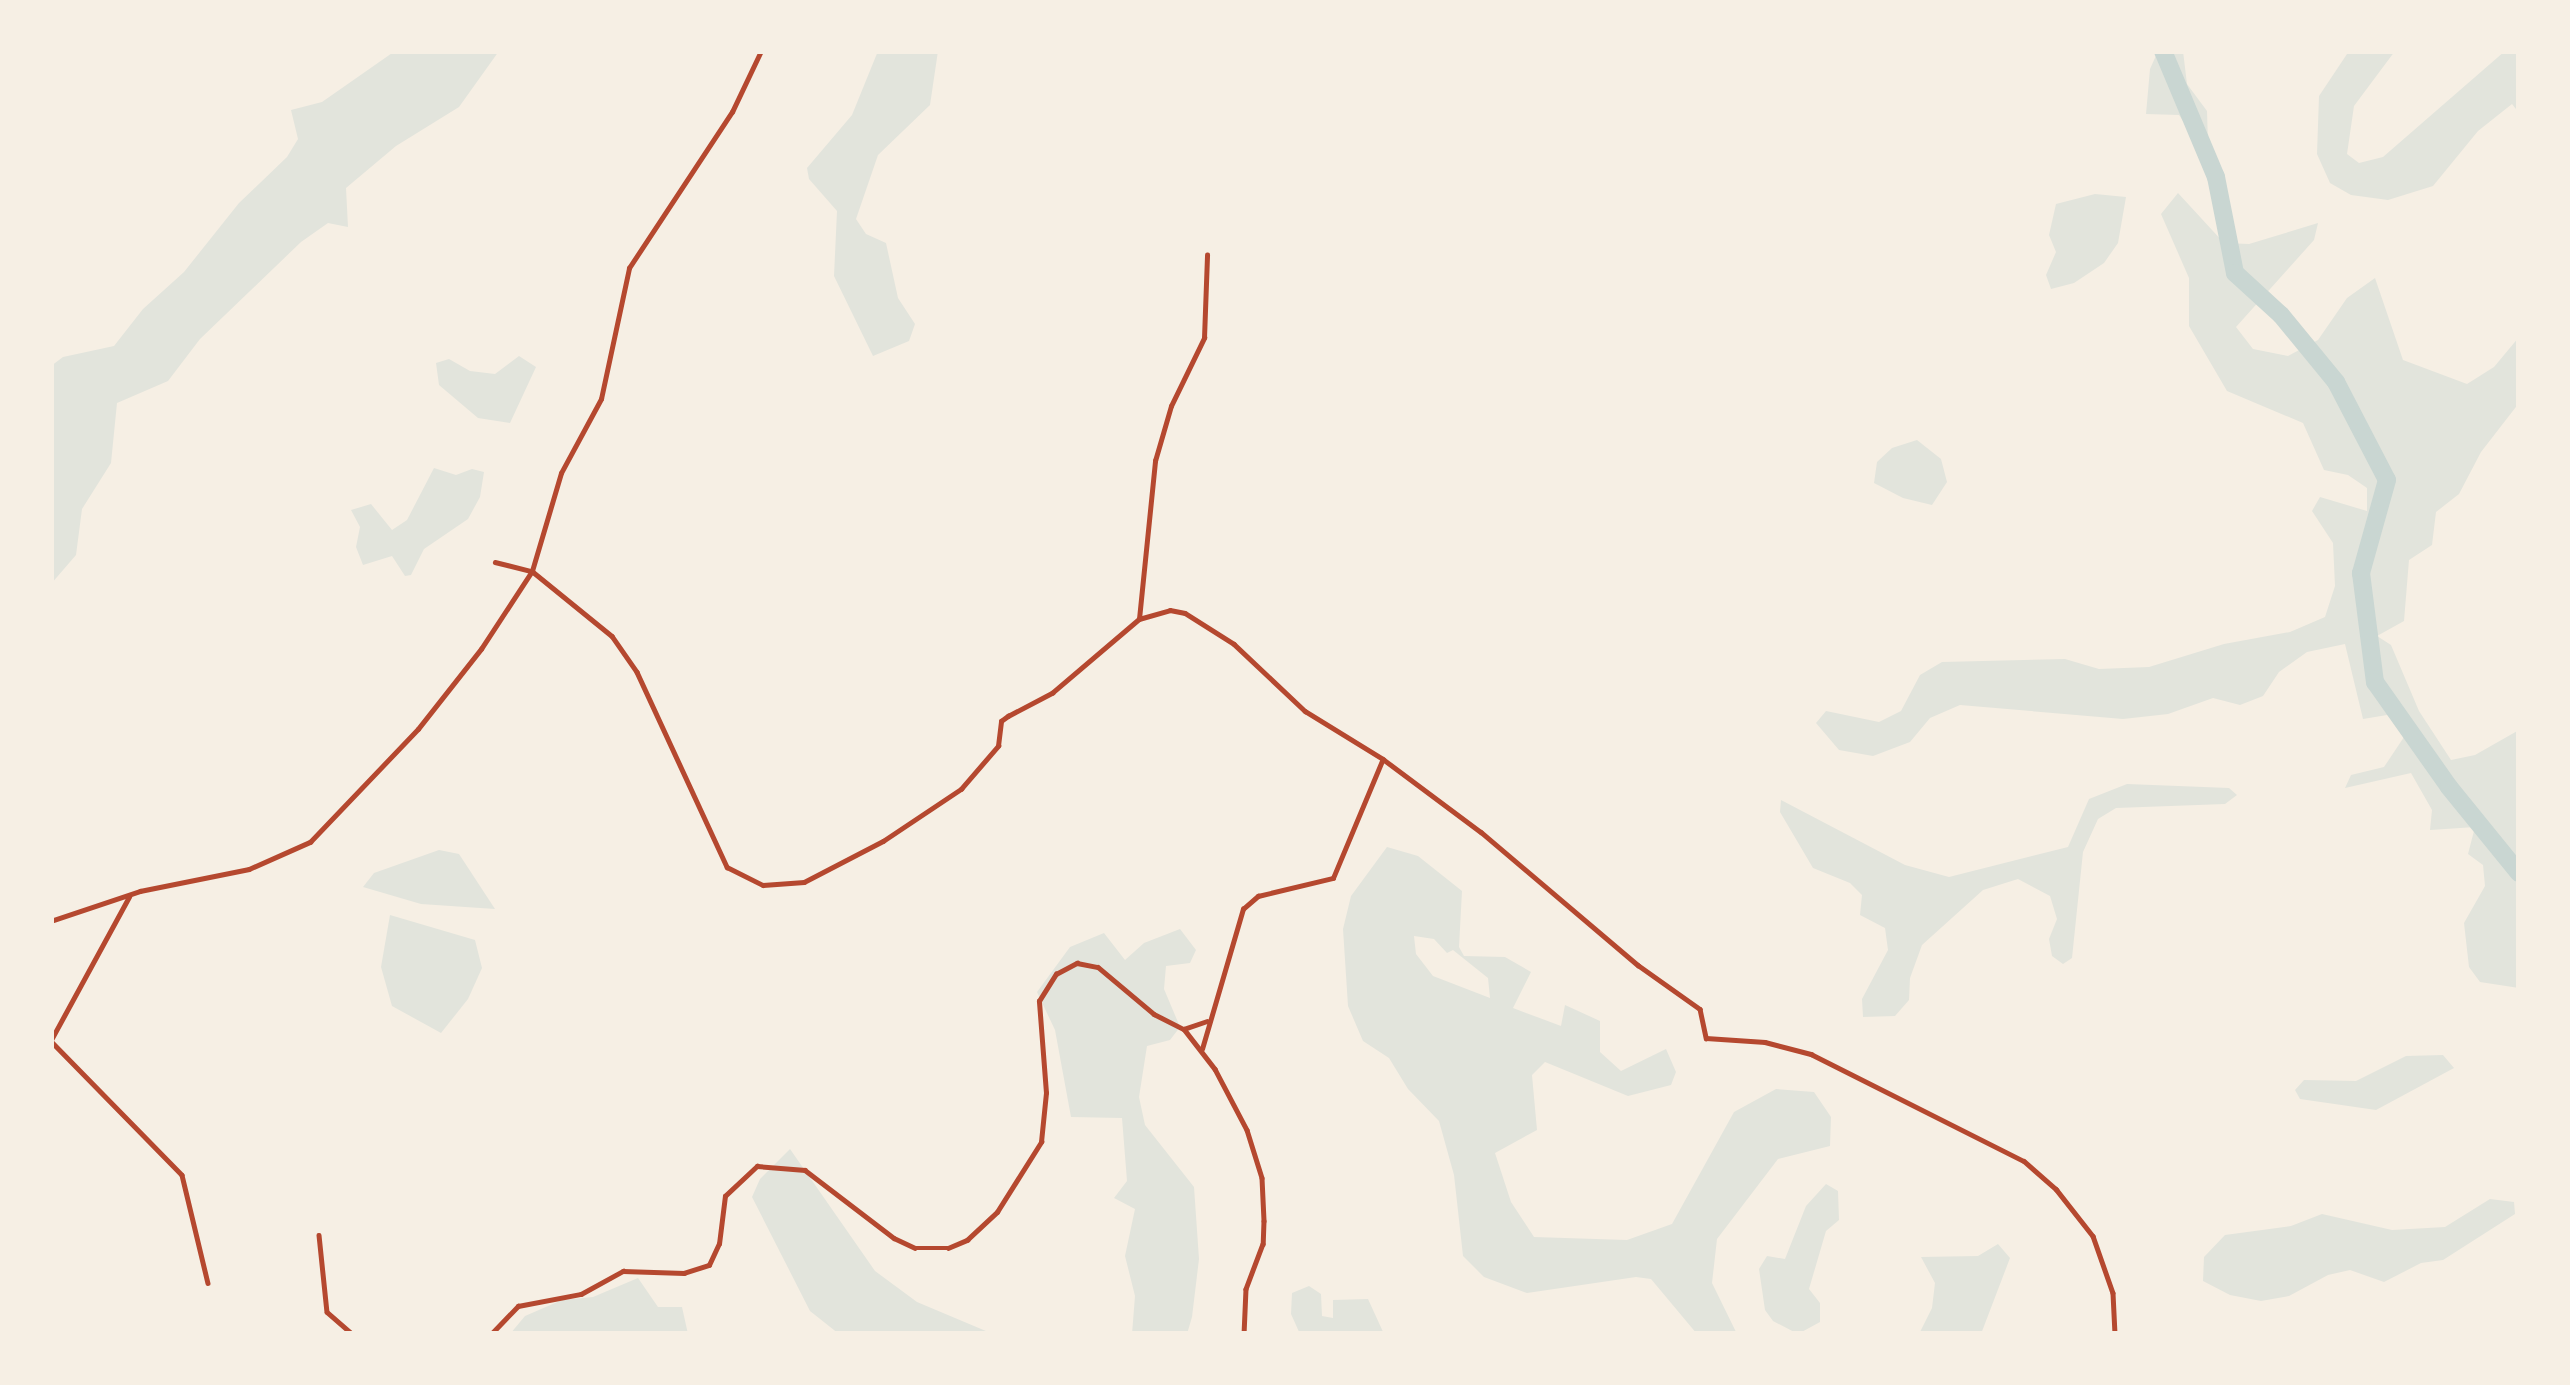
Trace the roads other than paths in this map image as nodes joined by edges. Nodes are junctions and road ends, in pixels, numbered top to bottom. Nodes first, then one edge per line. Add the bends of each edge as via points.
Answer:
1 (761, 51) edge
2 (1207, 255) dead end
3 (495, 562) dead end
4 (532, 571) junction
5 (1139, 619) junction
6 (1383, 759) junction
7 (130, 894) junction
8 (51, 921) edge
9 (1208, 1021) junction
10 (1184, 1029) junction
11 (51, 1040) edge
12 (1202, 1049) junction
13 (319, 1235) dead end
14 (208, 1282) dead end
15 (352, 1334) edge
16 (491, 1334) edge
17 (1244, 1334) edge
18 (2115, 1334) edge

1 - 4 street via 732,112 628,268 601,399 561,473
2 - 5 street via 1204,338 1155,461
3 - 4 street
4 - 5 street via 624,651 727,867 763,885 827,872 961,789 998,746 1001,721 1052,693
4 - 7 street via 482,649 329,828 249,868
5 - 6 street via 1170,610 1203,622 1305,711
6 - 9 street via 1333,878 1258,896 1243,909
6 - 18 street via 1700,1009 1706,1038 1811,1054 2024,1161 2093,1236 2113,1294
7 - 8 street
7 - 11 street
9 - 10 street
9 - 12 street
10 - 12 street
10 - 16 street via 1154,1015 1098,967 1077,963 1056,974 1038,1015 1046,1093 1040,1142 1009,1197 967,1240 915,1248 805,1170 757,1166 725,1196 709,1265 684,1273 623,1270 581,1294 525,1302
11 - 14 street via 182,1175
12 - 17 street via 1247,1130 1262,1178 1263,1244 1246,1289
13 - 15 street via 327,1312

